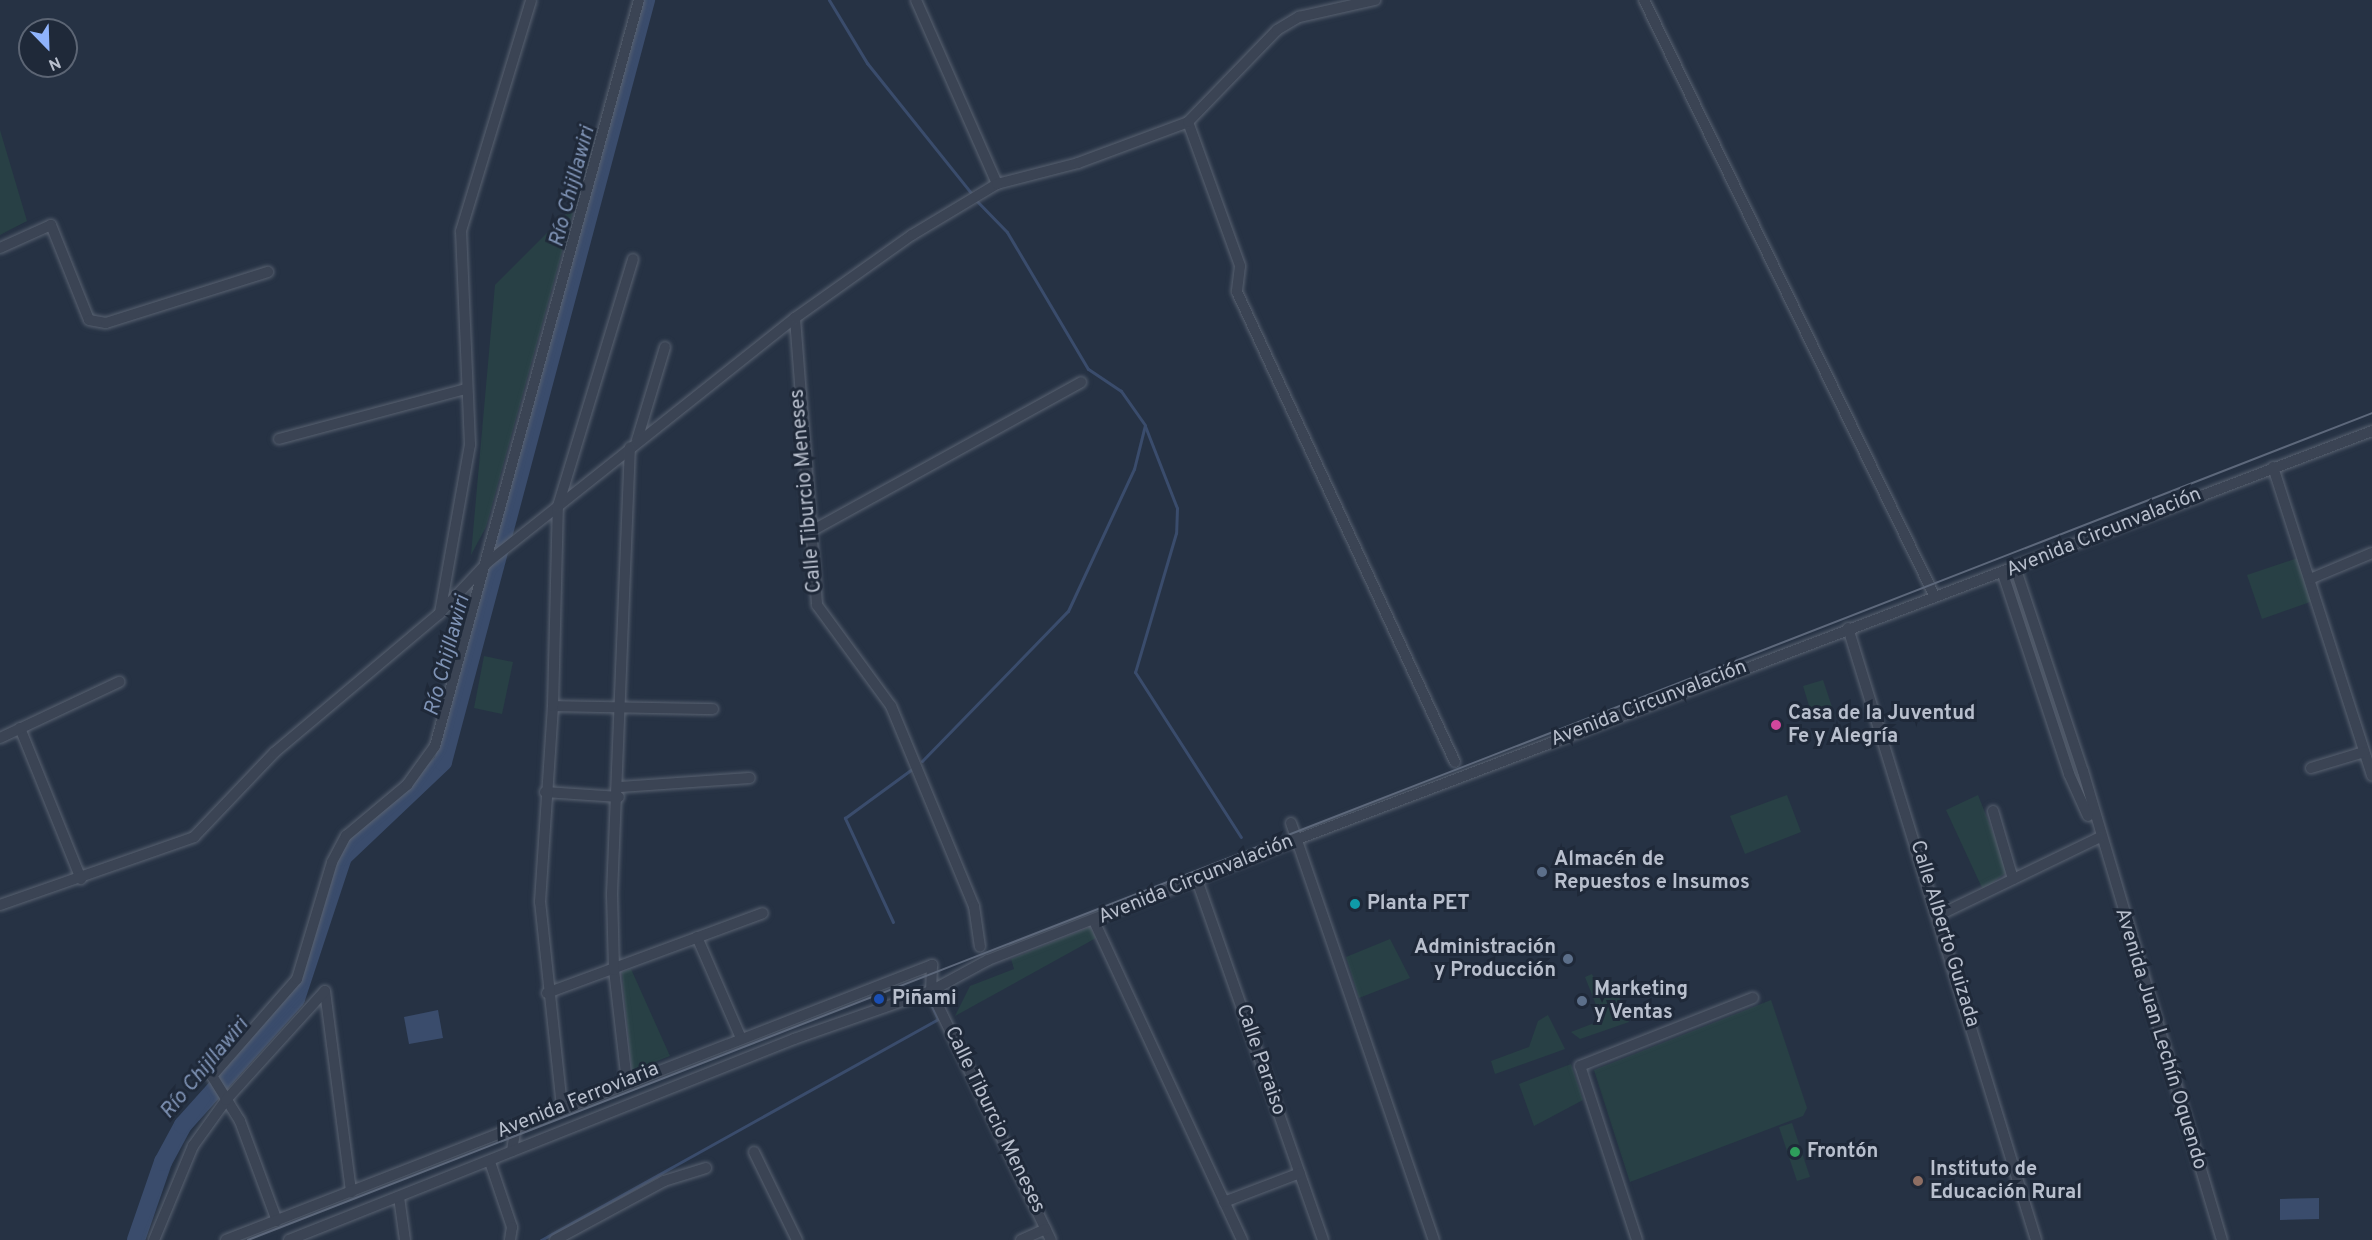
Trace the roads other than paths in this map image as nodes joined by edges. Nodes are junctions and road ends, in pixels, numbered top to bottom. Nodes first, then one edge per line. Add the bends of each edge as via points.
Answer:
1 (531, 0) edge
2 (639, 0) edge
3 (916, 0) edge
4 (1375, 0) edge
5 (1644, 0) edge
6 (1188, 122) junction
7 (997, 184) junction
8 (0, 248) edge
9 (633, 259) dead end
10 (268, 272) dead end
11 (795, 318) junction
12 (665, 347) dead end
13 (1081, 382) dead end
14 (466, 388) junction
15 (2372, 431) edge
16 (279, 439) dead end
17 (634, 443) junction
18 (2273, 467) junction
19 (558, 506) junction
20 (808, 533) junction
21 (2372, 553) edge
22 (485, 566) junction
23 (2015, 567) junction
24 (2003, 574) junction
25 (2310, 579) junction
26 (1935, 597) junction
27 (439, 614) junction
28 (1848, 628) junction
29 (118, 682) dead end
30 (553, 706) junction
31 (713, 709) dead end
32 (623, 711) junction
33 (20, 728) junction
34 (0, 738) edge
35 (2364, 752) junction
36 (1455, 762) dead end
37 (2311, 768) dead end
38 (2372, 776) edge
39 (750, 778) dead end
40 (545, 792) junction
41 (619, 792) junction
42 (1994, 811) dead end
43 (1291, 823) dead end
44 (2098, 838) junction
45 (1298, 839) junction
46 (81, 879) junction
47 (1197, 879) junction
48 (2013, 879) junction
49 (0, 904) edge
50 (763, 913) dead end
51 (1939, 915) junction
52 (1094, 921) junction
53 (697, 937) junction
54 (980, 947) dead end
55 (932, 965) joint
56 (614, 970) junction
57 (931, 991) junction
58 (547, 993) junction
59 (1753, 998) dead end
60 (741, 1038) junction
61 (627, 1082) junction
62 (222, 1097) junction
63 (562, 1107) junction
64 (516, 1126) junction
65 (512, 1151) junction
66 (754, 1152) dead end
67 (490, 1162) junction
68 (706, 1168) dead end
69 (1300, 1173) junction
70 (351, 1192) junction
71 (399, 1197) junction
72 (1224, 1202) junction
73 (277, 1221) junction
74 (1046, 1229) junction
75 (294, 1239) edge
76 (153, 1240) edge
77 (226, 1240) edge
78 (405, 1240) edge
79 (510, 1240) edge
80 (555, 1240) edge
81 (796, 1240) edge
82 (1021, 1240) edge
83 (1051, 1240) edge
84 (1242, 1240) edge
85 (1323, 1240) edge
86 (1434, 1240) edge
87 (1637, 1240) edge
88 (2036, 1240) edge
89 (2222, 1240) edge

1 - 14 street via 460,231
2 - 22 street
3 - 7 street
4 - 6 street via 1299,17 1276,30
5 - 26 street
6 - 7 street via 1078,163
6 - 36 street via 1240,266 1237,292
7 - 11 street
8 - 10 street via 51,225 90,320 106,323
9 - 19 street
11 - 17 street
11 - 20 street, Calle Tiburcio Meneses
12 - 17 street
13 - 20 street
14 - 16 street
14 - 27 street via 470,445
15 - 18 street, Avenida Circunvalación
17 - 19 street
17 - 32 street
18 - 23 street, Avenida Circunvalación
18 - 25 street
19 - 22 street
19 - 30 street
20 - 54 street, Calle Tiburcio Meneses via 817,604 891,706 974,906
21 - 25 street
22 - 27 street
22 - 62 street via 435,746 407,785 346,836 332,862 297,979 212,1076
23 - 24 street, Avenida Circunvalación
23 - 44 street, Avenida Juan Lechín Oquendo via 2083,771
24 - 26 street, Avenida Circunvalación
24 - 44 street, Avenida Juan Lechín Oquendo via 2069,774
25 - 35 street
26 - 28 street, Avenida Circunvalación
27 - 46 street via 275,752 194,837
28 - 45 street, Avenida Circunvalación
28 - 51 street, Calle Alberto Guizada
29 - 33 street
30 - 32 street
30 - 40 street
31 - 32 street
32 - 41 street
33 - 34 street
33 - 46 street
35 - 37 street
35 - 38 street
39 - 41 street
40 - 41 street
40 - 58 street via 540,902
41 - 56 street
42 - 48 street
43 - 45 street
44 - 48 street
44 - 89 street, Avenida Juan Lechín Oquendo
45 - 47 street, Avenida Circunvalación
45 - 86 street
46 - 49 street
47 - 52 street, Avenida Circunvalación
47 - 69 street, Calle Paraiso
48 - 51 street
50 - 53 street
51 - 88 street, Calle Alberto Guizada
52 - 57 street, Avenida Circunvalación via 988,960
52 - 72 street
53 - 56 street
53 - 60 street
55 - 57 street, Calle Tiburcio Meneses
55 - 60 street, Avenida Ferroviaria
56 - 58 street
56 - 61 street
57 - 65 street, Avenida Ferroviaria
57 - 74 street, Calle Tiburcio Meneses
58 - 63 street
59 - 87 street via 1580,1066
60 - 61 street, Avenida Ferroviaria
61 - 63 street, Avenida Ferroviaria
62 - 70 street via 325,991
62 - 73 street via 240,1121
62 - 76 street via 193,1146
63 - 64 street, Avenida Ferroviaria
64 - 65 street
64 - 70 street, Avenida Ferroviaria
65 - 67 street, Avenida Ferroviaria
66 - 81 street
67 - 71 street, Avenida Ferroviaria
67 - 79 street via 512,1227
68 - 80 street via 664,1181
69 - 72 street
69 - 85 street, Calle Paraiso
70 - 73 street, Avenida Ferroviaria
71 - 75 street, Avenida Ferroviaria
71 - 78 street
72 - 84 street
73 - 77 street, Avenida Ferroviaria
74 - 82 street
74 - 83 street, Calle Tiburcio Meneses

